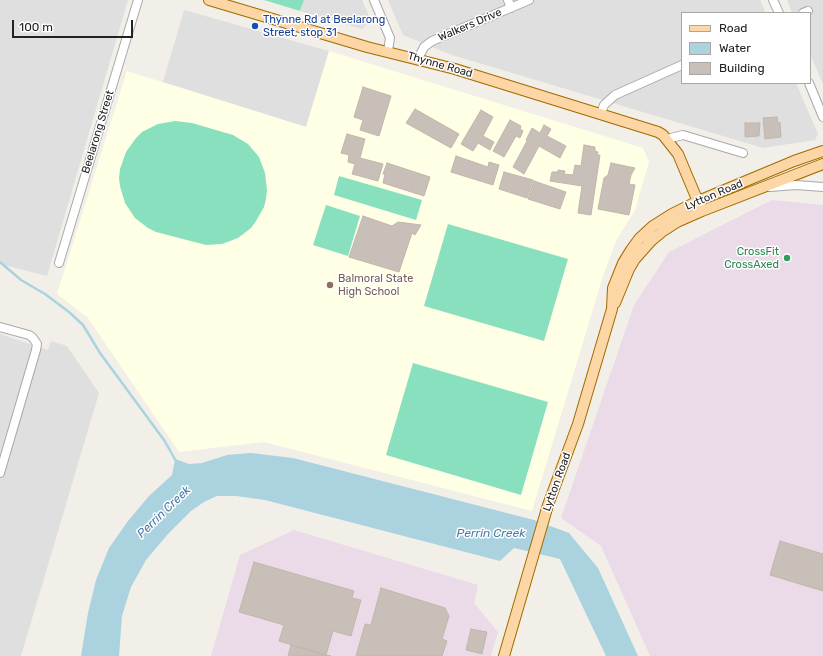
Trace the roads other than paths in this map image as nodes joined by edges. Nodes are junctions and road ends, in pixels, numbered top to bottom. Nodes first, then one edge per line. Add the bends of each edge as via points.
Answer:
1 (138, 0) edge
2 (210, 0) edge
3 (374, 0) edge
4 (529, 0) edge
5 (773, 0) edge
6 (510, 4) edge
7 (779, 12) edge
8 (388, 51) junction
9 (418, 59) junction
10 (681, 65) edge
11 (809, 84) edge
12 (601, 113) junction
13 (823, 117) edge
14 (667, 139) junction
15 (823, 151) edge
16 (743, 153) dead end
17 (823, 164) edge
18 (764, 187) junction
19 (823, 187) edge
20 (698, 201) junction
21 (702, 211) junction
22 (59, 263) dead end
23 (612, 309) junction
24 (0, 326) edge
25 (0, 473) edge
26 (504, 656) edge

1 - 22 street, Beelarong Street
2 - 8 main road, Thynne Road
3 - 8 street via 390,38
4 - 6 street, Walkers Drive
5 - 7 street
6 - 9 street, Walkers Drive via 432,41 424,47
8 - 9 main road, Thynne Road
9 - 12 main road, Thynne Road
10 - 12 street via 615,95 604,105
11 - 13 street
12 - 14 main road, Thynne Road via 658,132
14 - 16 street via 682,135
14 - 20 main road, Thynne Road via 678,154
15 - 20 main road, Lytton Road
17 - 18 main road, Lytton Road
18 - 19 street
18 - 21 main road, Lytton Road
20 - 21 main road, Thynne Road
20 - 23 main road, Lytton Road via 662,219 639,239 618,275 613,288
21 - 23 main road, Lytton Road via 677,222 651,241 629,269
23 - 26 main road, Lytton Road via 578,424 545,515
24 - 25 street via 29,335 37,344

